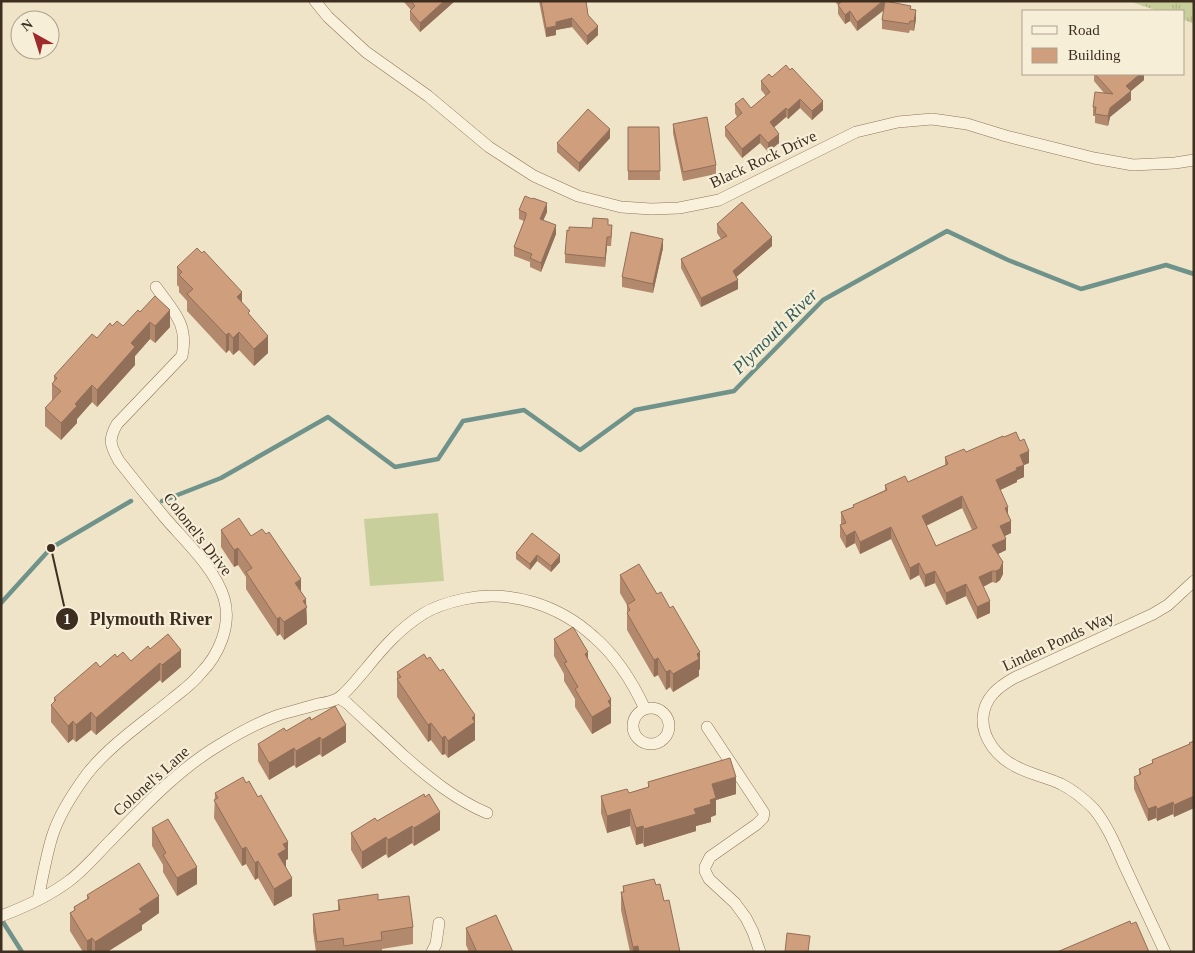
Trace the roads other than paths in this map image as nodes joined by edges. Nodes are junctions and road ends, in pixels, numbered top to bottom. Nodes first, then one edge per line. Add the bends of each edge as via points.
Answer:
1 (315, 1) edge
2 (1194, 160) edge
3 (156, 287) dead end
4 (1194, 582) edge
5 (339, 698) junction
6 (644, 709) dead end
7 (707, 727) dead end
8 (487, 813) dead end
9 (38, 900) junction
10 (1, 916) edge
11 (438, 923) dead end
12 (432, 952) edge
13 (760, 952) edge
14 (1165, 952) edge

1 - 2 street, Black Rock Drive via 366,52 428,96 489,147 534,176 578,196 621,207 679,208 719,200 856,132 898,122 932,119 967,124 1094,158 1133,165
3 - 9 street, Colonel's Drive via 182,326 182,356 118,424 110,441 119,460 210,572 224,598 225,628 212,660 200,674 114,746 77,788 52,836
4 - 14 street, Linden Ponds Way via 1153,614 1003,684 987,701 983,722 991,745 1002,757 1015,766 1074,790 1094,810 1109,833
5 - 6 street via 387,644 424,613 473,597 508,596 568,617 594,636 616,660
5 - 8 street via 431,779
5 - 9 street, Colonel's Lane via 278,716 207,752 148,803 76,875
7 - 13 street via 764,813 762,820 710,857 705,866 710,879 735,902 746,918
9 - 10 street, Colonel's Lane
11 - 12 street

